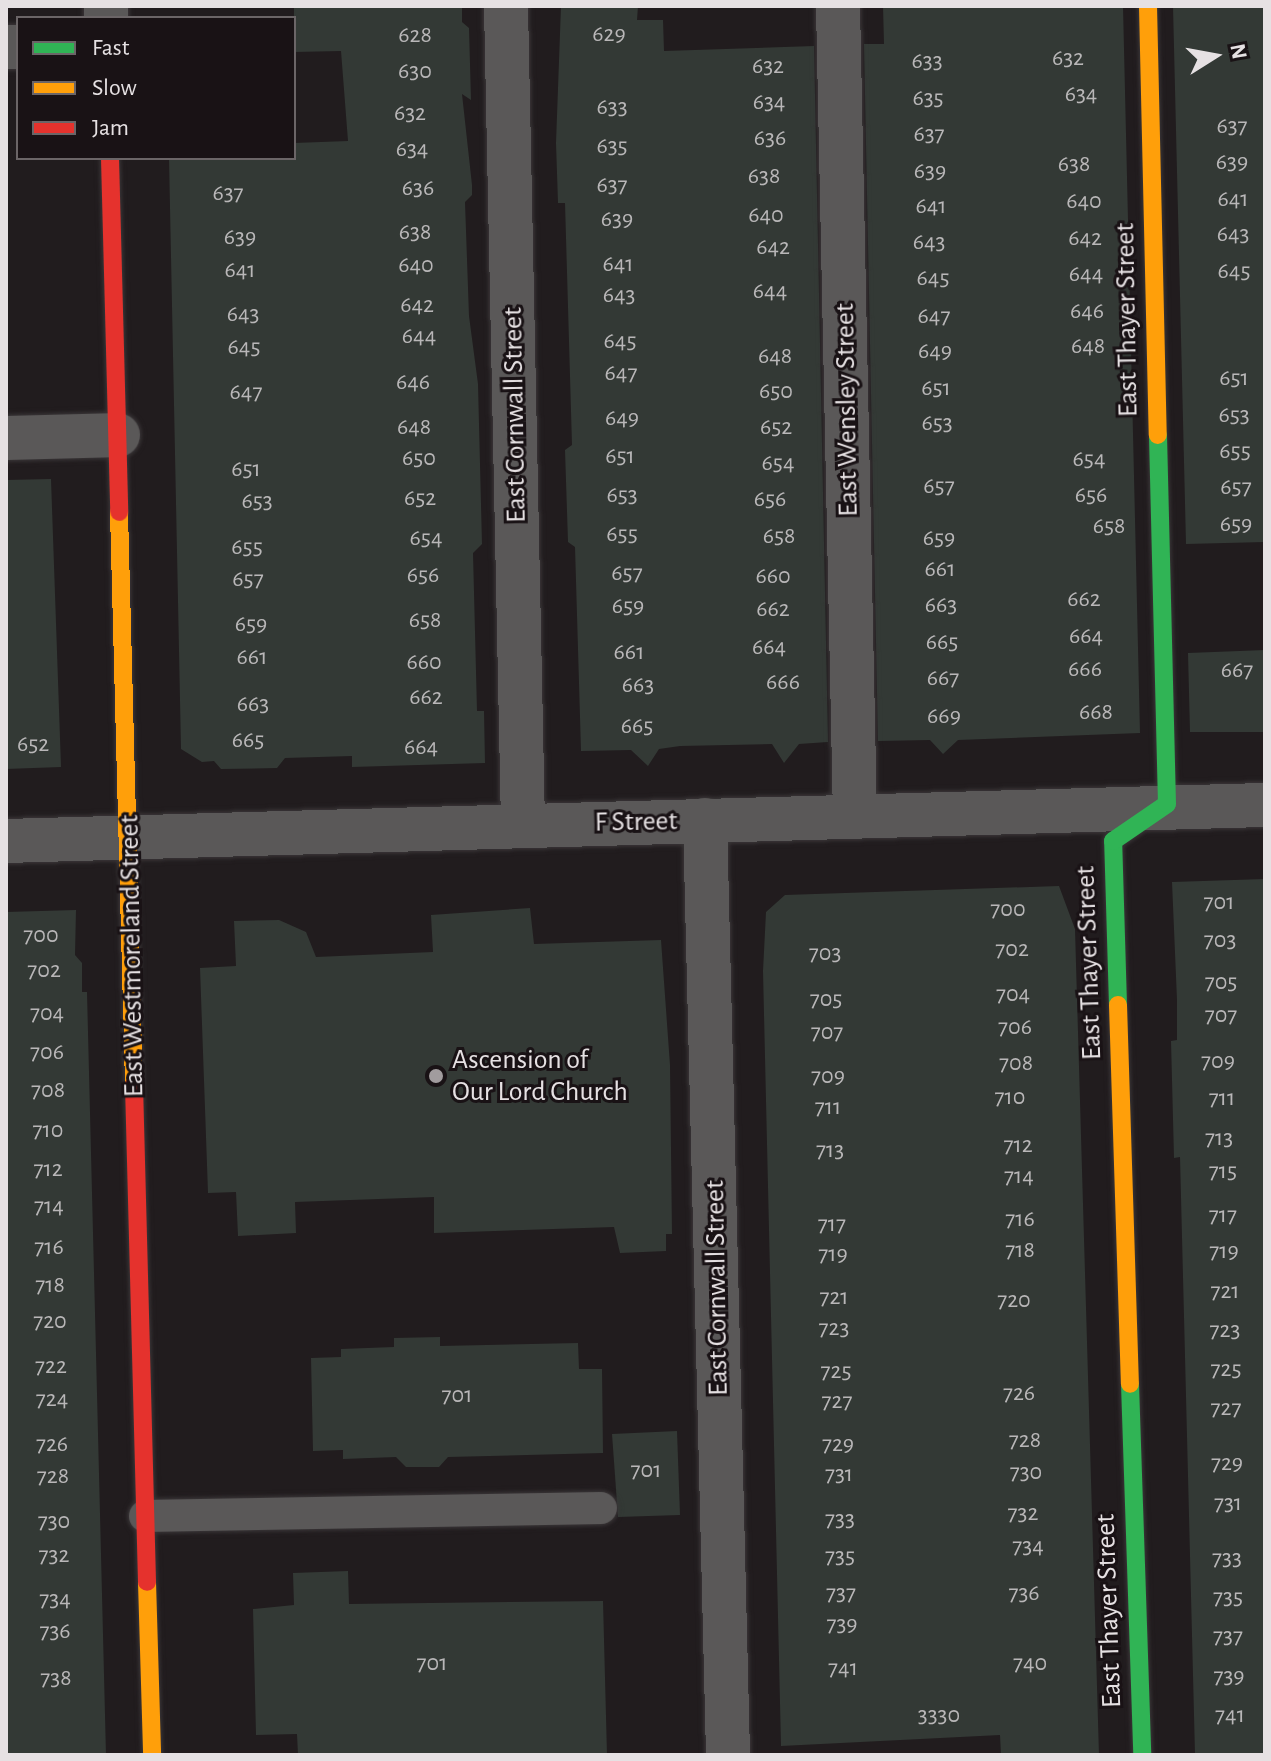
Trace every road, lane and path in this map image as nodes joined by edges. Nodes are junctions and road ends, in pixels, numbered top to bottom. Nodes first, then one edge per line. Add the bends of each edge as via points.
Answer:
1 (506, 6) edge
2 (838, 6) edge
3 (1148, 6) edge
4 (110, 160) edge
5 (118, 435) junction
6 (6, 438) edge
7 (1167, 804) junction
8 (1265, 805) edge
9 (855, 815) junction
10 (705, 820) junction
11 (523, 825) junction
12 (129, 836) junction
13 (6, 841) edge
14 (601, 1508) dead end
15 (145, 1516) junction
16 (152, 1755) edge
17 (728, 1755) edge
18 (1142, 1755) edge

1 - 11 street, East Cornwall Street
2 - 9 street, East Wensley Street
3 - 7 street, East Thayer Street
4 - 5 street, East Westmoreland Street
5 - 6 street
5 - 12 street, East Westmoreland Street
7 - 8 street, F Street
7 - 9 street, F Street
7 - 18 street, East Thayer Street via 1113,841
9 - 10 street, F Street
10 - 11 street, F Street
10 - 17 street, East Cornwall Street
11 - 12 street, F Street
12 - 13 street, F Street
12 - 15 street, East Westmoreland Street
14 - 15 lane
15 - 16 street, East Westmoreland Street

